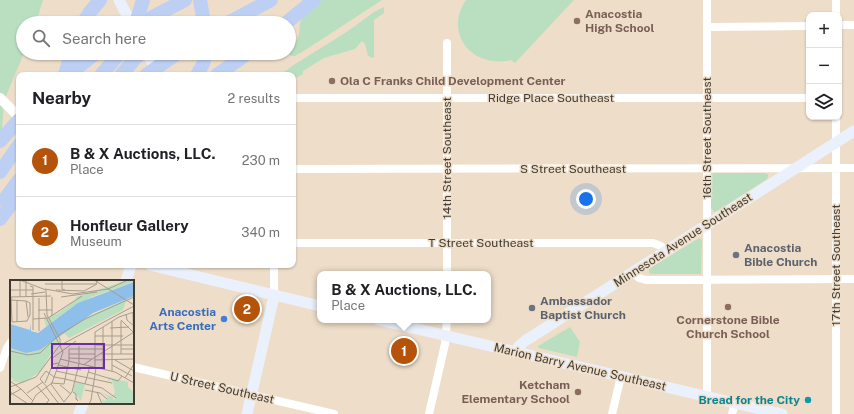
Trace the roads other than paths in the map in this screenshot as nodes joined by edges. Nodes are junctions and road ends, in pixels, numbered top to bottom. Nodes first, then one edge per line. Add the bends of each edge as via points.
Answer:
1 (100, 0) edge
2 (143, 0) edge
3 (163, 0) edge
4 (184, 0) edge
5 (200, 0) edge
6 (271, 0) edge
7 (314, 0) edge
8 (707, 0) edge
9 (836, 0) edge
10 (122, 5) edge
11 (836, 12) edge
12 (87, 16) edge
13 (128, 16) edge
14 (138, 16) edge
15 (155, 16) edge
16 (158, 16) edge
17 (203, 16) edge
18 (241, 16) edge
19 (295, 16) edge
20 (842, 25) edge
21 (854, 25) edge
22 (806, 26) edge
23 (707, 27) junction
24 (447, 43) dead end
25 (69, 60) edge
26 (86, 60) edge
27 (114, 60) edge
28 (134, 60) edge
29 (151, 60) edge
30 (168, 60) edge
31 (204, 60) edge
32 (238, 60) edge
33 (67, 72) edge
34 (70, 72) edge
35 (104, 72) edge
36 (124, 72) edge
37 (150, 72) edge
38 (157, 72) edge
39 (199, 72) edge
40 (221, 72) edge
41 (0, 98) edge
42 (296, 98) edge
43 (447, 98) junction
44 (707, 98) junction
45 (806, 98) edge
46 (16, 113) edge
47 (836, 120) edge
48 (16, 123) edge
49 (854, 131) edge
50 (3, 138) edge
51 (836, 143) junction
52 (16, 149) edge
53 (16, 161) edge
54 (707, 168) junction
55 (795, 168) junction
56 (836, 168) junction
57 (854, 168) edge
58 (296, 169) edge
59 (447, 169) junction
60 (0, 172) edge
61 (0, 180) edge
62 (16, 184) edge
63 (16, 198) edge
64 (0, 205) edge
65 (16, 211) edge
66 (0, 219) edge
67 (707, 224) junction
68 (0, 230) edge
69 (447, 243) junction
70 (296, 244) edge
71 (666, 251) junction
72 (130, 268) edge
73 (162, 268) edge
74 (274, 268) edge
75 (447, 271) edge
76 (633, 273) junction
77 (126, 280) edge
78 (707, 280) junction
79 (836, 280) junction
80 (854, 280) edge
81 (274, 296) junction
82 (317, 305) edge
83 (392, 323) edge
84 (447, 323) edge
85 (446, 335) junction
86 (10, 344) edge
87 (516, 352) junction
88 (134, 367) edge
89 (0, 368) edge
90 (621, 376) junction
91 (251, 395) junction
92 (707, 397) junction
93 (83, 404) edge
94 (733, 409) edge
95 (79, 414) edge
96 (247, 414) edge
97 (334, 414) edge
98 (430, 414) edge
99 (612, 414) edge
100 (782, 414) edge
101 (836, 414) edge

1 - 12 highway
2 - 14 highway
3 - 16 highway
4 - 15 highway
5 - 17 highway
6 - 18 highway
7 - 19 highway
8 - 23 street, 16th Street Southeast
9 - 11 street
10 - 13 main road
20 - 21 street
22 - 23 street
23 - 44 street, 16th Street Southeast
24 - 43 street, 14th Street Southeast
25 - 33 highway
26 - 34 highway
27 - 35 highway
28 - 36 highway
29 - 38 main road
30 - 37 highway
31 - 39 highway
32 - 40 highway
41 - 46 street
42 - 43 street, Ridge Place Southeast
43 - 44 street, Ridge Place Southeast
43 - 59 street, 14th Street Southeast
44 - 45 street, Ridge Place Southeast
44 - 54 street, 16th Street Southeast
47 - 51 street, 17th Street Southeast
48 - 50 highway
49 - 51 main road, Minnesota Avenue Southeast
51 - 55 main road, Minnesota Avenue Southeast
51 - 56 street, 17th Street Southeast
52 - 60 highway
53 - 61 highway
54 - 55 street, S Street Southeast
54 - 59 street, S Street Southeast
54 - 67 street, 16th Street Southeast
55 - 56 street, S Street Southeast
55 - 67 main road, Minnesota Avenue Southeast
56 - 57 street, S Street Southeast
56 - 79 street, 17th Street Southeast
58 - 59 street, S Street Southeast
59 - 69 street, 14th Street Southeast
62 - 64 highway
63 - 66 highway
65 - 68 highway
67 - 71 main road, Minnesota Avenue Southeast
67 - 78 street, 16th Street Southeast
69 - 70 street, T Street Southeast
69 - 71 street, T Street Southeast via 653,243
69 - 75 street, 14th Street Southeast
71 - 76 main road, Minnesota Avenue Southeast
72 - 77 main road
73 - 81 main road
74 - 81 street
76 - 78 street via 638,278 646,280
76 - 87 main road, Minnesota Avenue Southeast via 525,341
78 - 79 street
78 - 92 street, 16th Street Southeast
79 - 80 street
79 - 101 street, 17th Street Southeast
81 - 82 main road
81 - 91 main road
83 - 85 main road, Marion Barry Avenue Southeast
84 - 85 street
85 - 87 main road, Marion Barry Avenue Southeast
85 - 98 street
86 - 89 street
87 - 90 main road, Marion Barry Avenue Southeast
88 - 91 street, U Street Southeast
90 - 92 main road, Marion Barry Avenue Southeast
90 - 99 street
91 - 96 main road
91 - 97 street, U Street Southeast
92 - 94 main road, Marion Barry Avenue Southeast
93 - 95 main road
94 - 100 main road, Marion Barry Avenue Southeast

